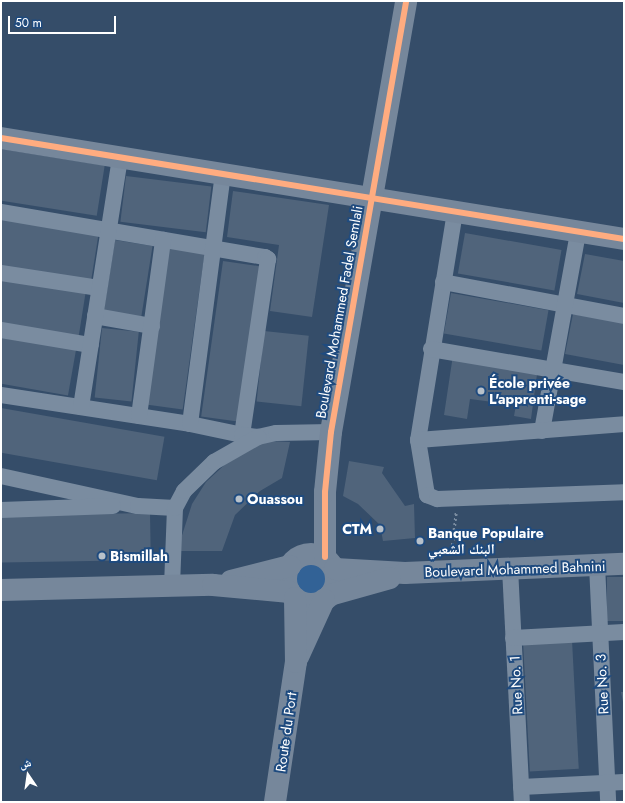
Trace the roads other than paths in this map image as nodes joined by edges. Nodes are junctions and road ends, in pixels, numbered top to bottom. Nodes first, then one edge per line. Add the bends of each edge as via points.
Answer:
1 (406, 1) edge
2 (1, 138) edge
3 (120, 157) junction
4 (223, 174) junction
5 (371, 198) junction
6 (1, 212) edge
7 (455, 212) junction
8 (108, 231) junction
9 (578, 232) junction
10 (163, 240) junction
11 (624, 240) edge
12 (213, 248) junction
13 (1, 274) edge
14 (443, 282) junction
15 (100, 288) junction
16 (566, 306) junction
17 (95, 316) junction
18 (624, 316) edge
19 (152, 326) junction
20 (1, 330) edge
21 (91, 345) junction
22 (431, 349) junction
23 (554, 369) junction
24 (624, 382) edge
25 (1, 395) edge
26 (81, 408) junction
27 (139, 416) junction
28 (190, 424) junction
29 (624, 424) edge
30 (542, 431) junction
31 (331, 432) junction
32 (250, 436) junction
33 (418, 440) junction
34 (1, 476) edge
35 (325, 492) junction
36 (624, 492) edge
37 (138, 506) junction
38 (175, 508) junction
39 (1, 510) edge
40 (295, 561) junction
41 (330, 563) junction
42 (624, 564) edge
43 (597, 565) junction
44 (510, 568) junction
45 (405, 573) junction
46 (213, 585) junction
47 (172, 586) junction
48 (1, 590) edge
49 (292, 595) junction
50 (327, 598) junction
51 (624, 632) edge
52 (600, 634) junction
53 (513, 638) junction
54 (296, 662) junction
55 (607, 782) junction
56 (624, 782) edge
57 (521, 794) edge
58 (275, 802) edge
59 (608, 802) edge

1 - 5 street, Boulevard Mohammed Fadel Semlali
2 - 3 street
3 - 4 street
3 - 8 street
4 - 5 street
4 - 12 street
5 - 7 street
5 - 31 street, Boulevard Mohammed Fadel Semlali
6 - 8 street
7 - 9 street
7 - 14 street
8 - 10 street
8 - 15 street
9 - 11 street
9 - 16 street
10 - 12 street
10 - 19 street
12 - 28 street
12 - 32 street via 268,259
13 - 15 street
14 - 16 street
14 - 22 street
15 - 17 street
16 - 18 street
16 - 23 street
17 - 19 street
17 - 21 street
19 - 27 street
20 - 21 street
21 - 26 street
22 - 23 street
22 - 33 street
23 - 24 street
23 - 30 street
25 - 26 street
26 - 27 street
27 - 28 street
28 - 32 street
29 - 30 street
30 - 33 street
31 - 32 street
31 - 35 street, Boulevard Mohammed Fadel Semlali
32 - 38 street via 214,462 184,491
33 - 36 street via 428,495 437,499
34 - 37 street
35 - 40 street, Boulevard Mohammed Fadel Semlali
35 - 41 street, Boulevard Mohammed Fadel Semlali
37 - 38 street
37 - 39 street
38 - 47 street
40 - 41 street via 313,554
40 - 46 street
40 - 49 street via 286,579
41 - 45 street, Boulevard Mohammed Bahnini
41 - 50 street via 336,583
42 - 43 street, Boulevard Mohammed Bahnini
43 - 44 street, Boulevard Mohammed Bahnini
43 - 52 street, Rue No. 3
44 - 45 street, Boulevard Mohammed Bahnini
44 - 53 street, Rue No. 1
45 - 50 street, Boulevard Mohammed Bahnini
46 - 47 street
46 - 49 street
47 - 48 street
49 - 50 street via 309,604
49 - 54 street, Route du Port
50 - 54 street, Route du Port
51 - 52 street
52 - 53 street
52 - 55 street, Rue No. 3
53 - 57 street, Rue No. 1
54 - 58 street, Route du Port
55 - 56 street
55 - 57 street
55 - 59 street, Rue No. 3

